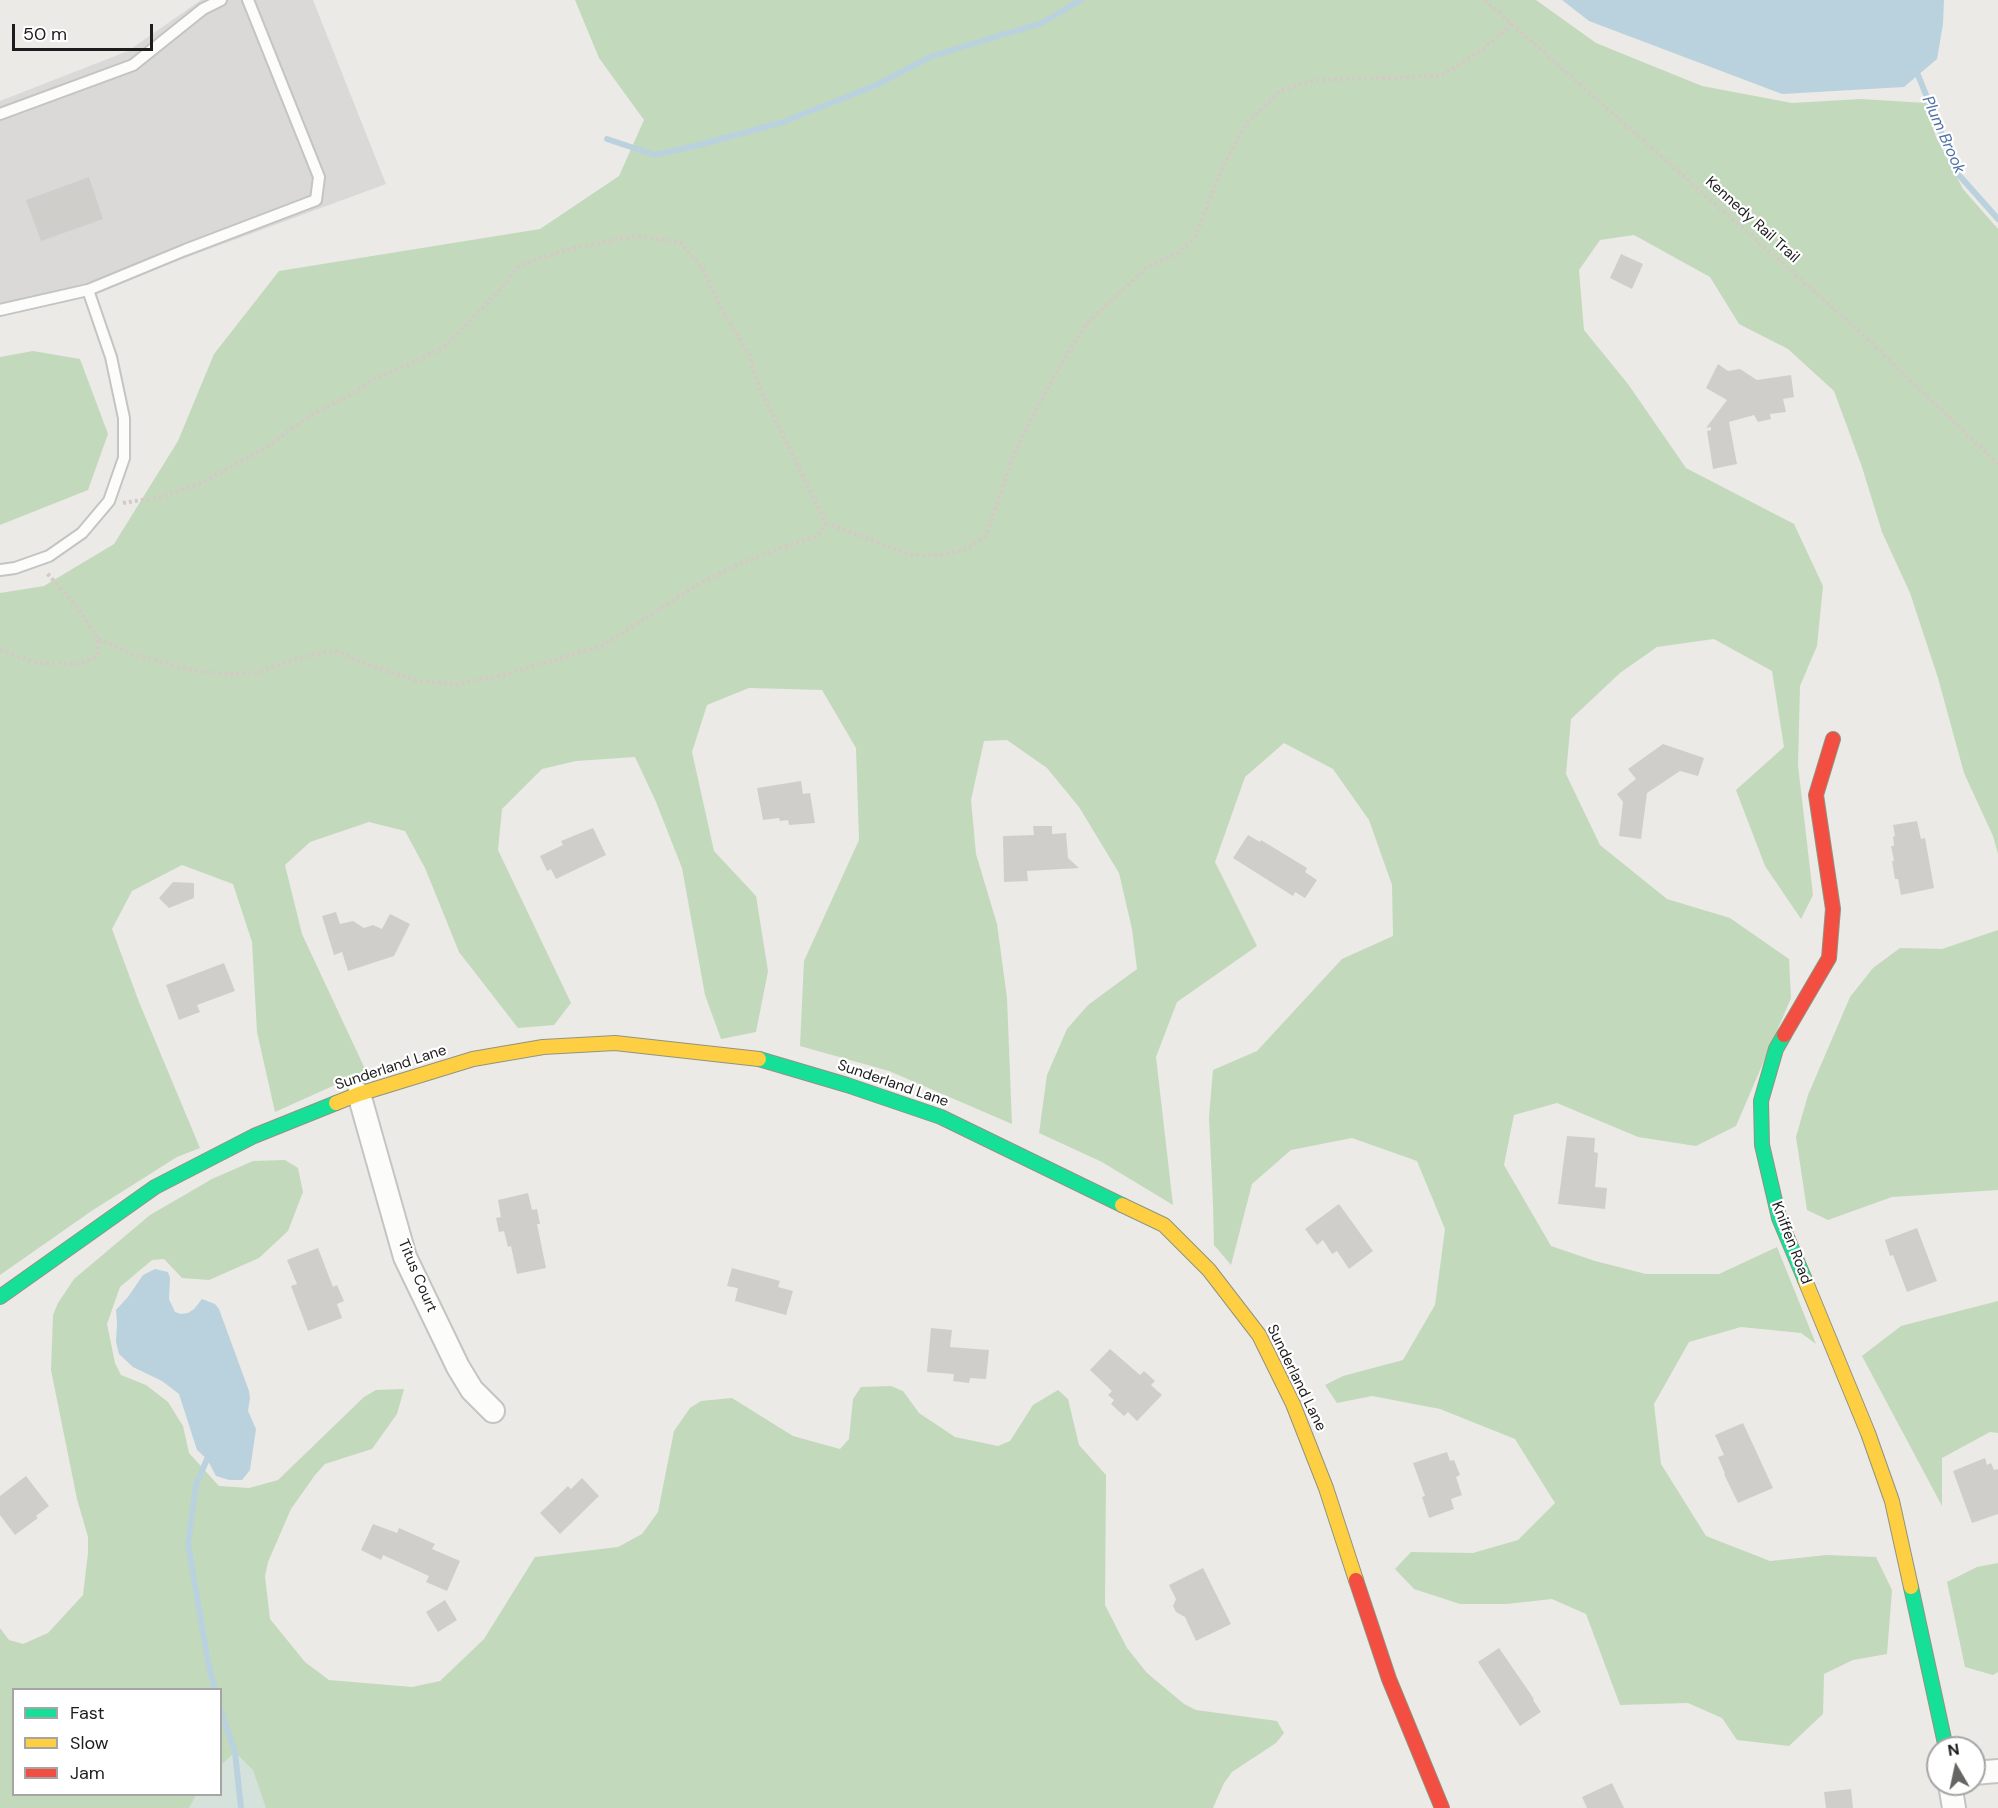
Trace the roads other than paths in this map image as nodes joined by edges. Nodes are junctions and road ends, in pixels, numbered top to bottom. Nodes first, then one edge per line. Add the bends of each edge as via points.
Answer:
1 (220, 0) edge
2 (248, 0) edge
3 (0, 114) edge
4 (88, 290) junction
5 (0, 310) edge
6 (0, 570) edge
7 (1833, 739) dead end
8 (360, 1094) junction
9 (0, 1297) edge
10 (493, 1411) dead end
11 (1944, 1736) edge
12 (1442, 1808) edge

1 - 3 lane via 133,65
2 - 4 lane via 319,177 316,200
4 - 5 lane
4 - 6 lane via 111,357 124,418 124,458 109,501 82,533 49,556
7 - 11 street, Kniffen Road via 1816,795 1833,909 1829,958 1776,1049 1761,1101 1762,1145 1779,1218 1869,1432 1892,1501
8 - 9 street, Sunderland Lane via 254,1136 155,1187
8 - 10 street, Titus Court via 405,1257 458,1367 472,1390
8 - 12 street, Sunderland Lane via 473,1059 543,1047 615,1043 752,1057 941,1117 1164,1225 1209,1270 1259,1335 1293,1404 1326,1488 1389,1678

